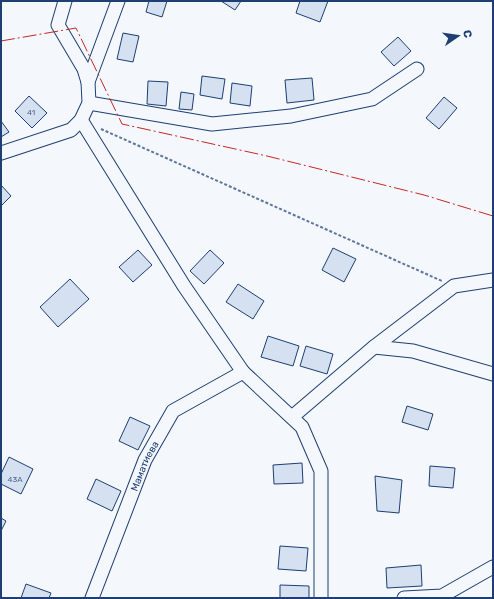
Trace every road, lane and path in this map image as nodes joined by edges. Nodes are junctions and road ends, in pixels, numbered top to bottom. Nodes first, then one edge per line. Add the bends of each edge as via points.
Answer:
1 (65, 1) edge
2 (118, 1) edge
3 (417, 69) dead end
4 (88, 82) junction
5 (89, 103) junction
6 (81, 120) junction
7 (1, 153) edge
8 (493, 280) edge
9 (454, 286) junction
10 (374, 347) junction
11 (243, 372) junction
12 (493, 374) edge
13 (292, 417) junction
14 (493, 567) edge
15 (92, 598) edge
16 (321, 598) edge
17 (404, 598) edge

1 - 4 street via 58,25 84,69
2 - 4 street
3 - 5 street via 372,98 291,116 212,124
4 - 5 street
5 - 6 street
6 - 7 street via 71,130
6 - 9 path
6 - 11 street via 184,286
8 - 9 street
9 - 10 street
10 - 12 street via 413,351
10 - 13 street
11 - 13 street
11 - 15 street, Маматиева via 173,411 145,460
13 - 16 street via 302,427 321,471
14 - 17 street via 442,596

